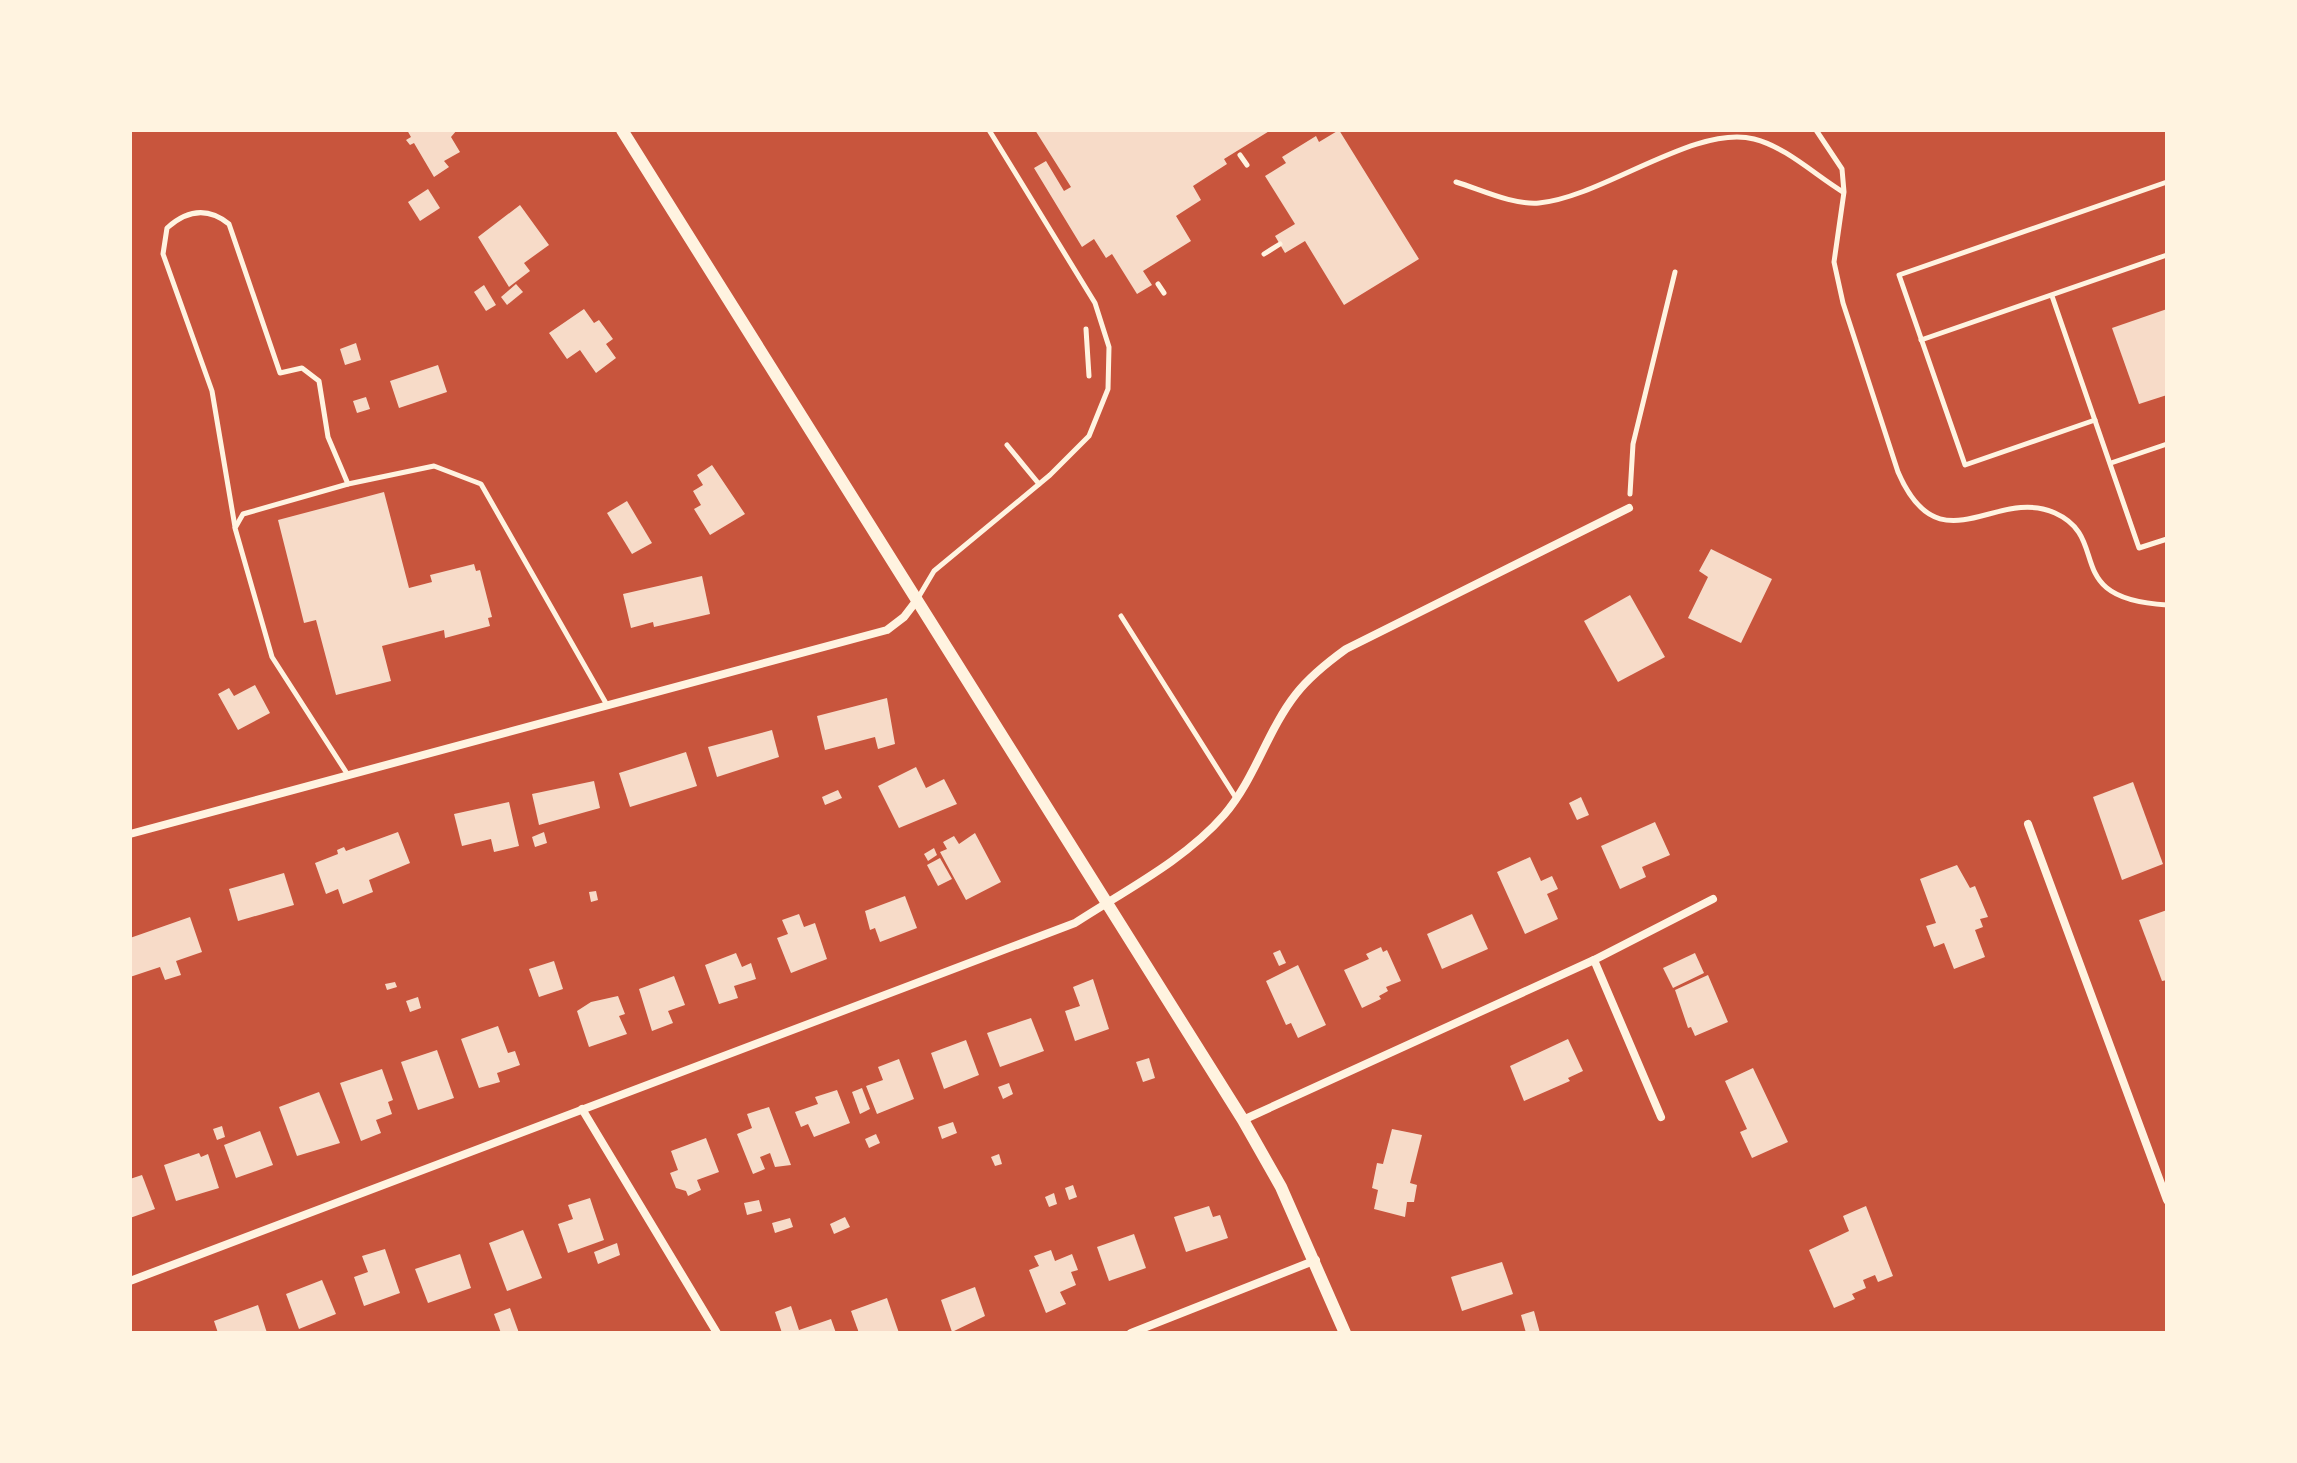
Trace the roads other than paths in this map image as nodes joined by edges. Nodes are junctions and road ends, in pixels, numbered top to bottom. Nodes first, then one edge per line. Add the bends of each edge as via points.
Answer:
1 (622, 130) edge
2 (989, 130) edge
3 (2167, 182) edge
4 (2167, 255) edge
5 (2052, 296) junction
6 (1921, 340) junction
7 (2095, 420) junction
8 (2167, 444) edge
9 (1007, 445) dead end
10 (2111, 463) junction
11 (348, 484) junction
12 (1039, 484) junction
13 (1629, 508) road end
14 (235, 528) junction
15 (2167, 539) edge
16 (918, 599) junction
17 (1121, 616) dead end
18 (607, 705) junction
19 (348, 775) junction
20 (1236, 798) junction
21 (2028, 824) dead end
22 (130, 834) edge
23 (1713, 899) dead end
24 (1107, 902) junction
25 (1594, 960) junction
26 (582, 1109) junction
27 (1661, 1117) dead end
28 (1243, 1120) junction
29 (2167, 1200) edge
30 (1316, 1260) junction
31 (130, 1281) edge
32 (717, 1333) edge
33 (1131, 1333) edge
34 (1345, 1333) edge

1 - 16 street
2 - 12 lane via 1095,303 1109,347 1108,389 1089,436
3 - 6 lane via 1899,275
4 - 5 lane
5 - 6 lane
5 - 7 lane
6 - 7 lane via 1965,465
7 - 10 lane
8 - 10 lane
9 - 12 lane
10 - 15 lane via 2139,548
11 - 14 lane via 243,514
11 - 14 lane via 328,437 319,381 302,368 280,373 229,224 216,214 187,214 167,228 163,254 212,391
11 - 18 lane via 434,466 481,484
12 - 16 lane via 934,571
13 - 20 street via 1328,662 1296,694
14 - 19 lane via 272,657
16 - 18 street via 887,630
16 - 24 street
17 - 20 lane
18 - 19 street
19 - 22 street
20 - 24 street via 1202,838
21 - 29 street
23 - 25 street
24 - 26 street via 1075,923
24 - 28 street
25 - 27 street
25 - 28 street
26 - 31 street
26 - 32 street
28 - 30 street
30 - 33 street
30 - 34 street

